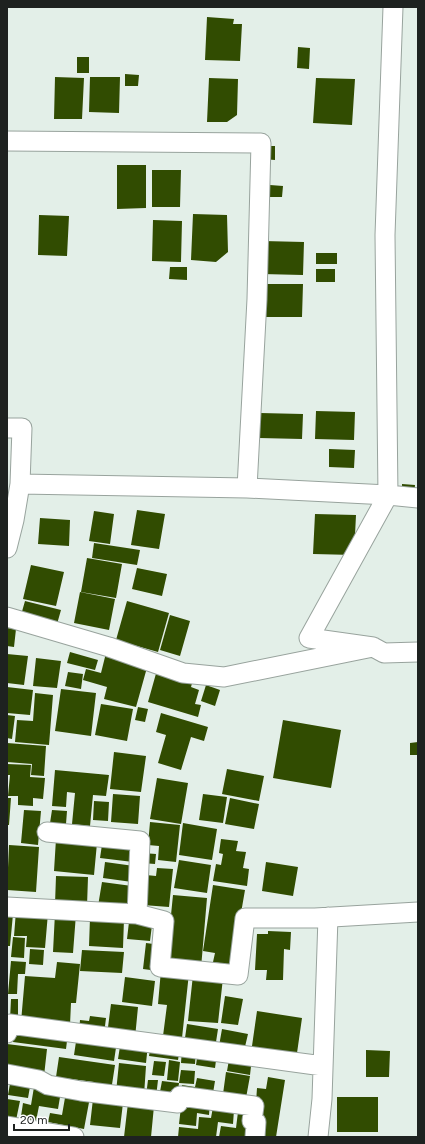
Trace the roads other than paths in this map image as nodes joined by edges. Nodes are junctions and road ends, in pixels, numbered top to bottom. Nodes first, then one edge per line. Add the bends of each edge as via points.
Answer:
1 (393, 7) edge
2 (7, 141) edge
3 (7, 428) edge
4 (20, 484) junction
5 (247, 488) junction
6 (388, 495) junction
7 (418, 498) edge
8 (7, 548) edge
9 (7, 617) edge
10 (373, 647) junction
11 (418, 652) edge
12 (47, 832) dead end
13 (7, 907) edge
14 (418, 912) edge
15 (137, 914) junction
16 (328, 917) junction
17 (7, 1033) edge
18 (322, 1066) junction
19 (7, 1074) edge
20 (7, 1126) edge
21 (74, 1137) edge
22 (254, 1137) edge
23 (318, 1137) edge

1 - 6 street via 385,236
2 - 5 street via 261,143 257,299
3 - 4 street via 22,428
4 - 5 street
4 - 8 street
5 - 6 street
6 - 7 street
6 - 10 street via 309,638
9 - 10 street via 109,646 182,673 224,677
10 - 11 street via 384,653
12 - 15 street via 140,841
13 - 15 street
14 - 16 street
15 - 16 street via 164,920 160,967 238,975 245,918
16 - 18 street
17 - 18 street via 10,1024
18 - 23 street
19 - 22 street via 81,1091 178,1103 180,1096 254,1106
20 - 21 street

